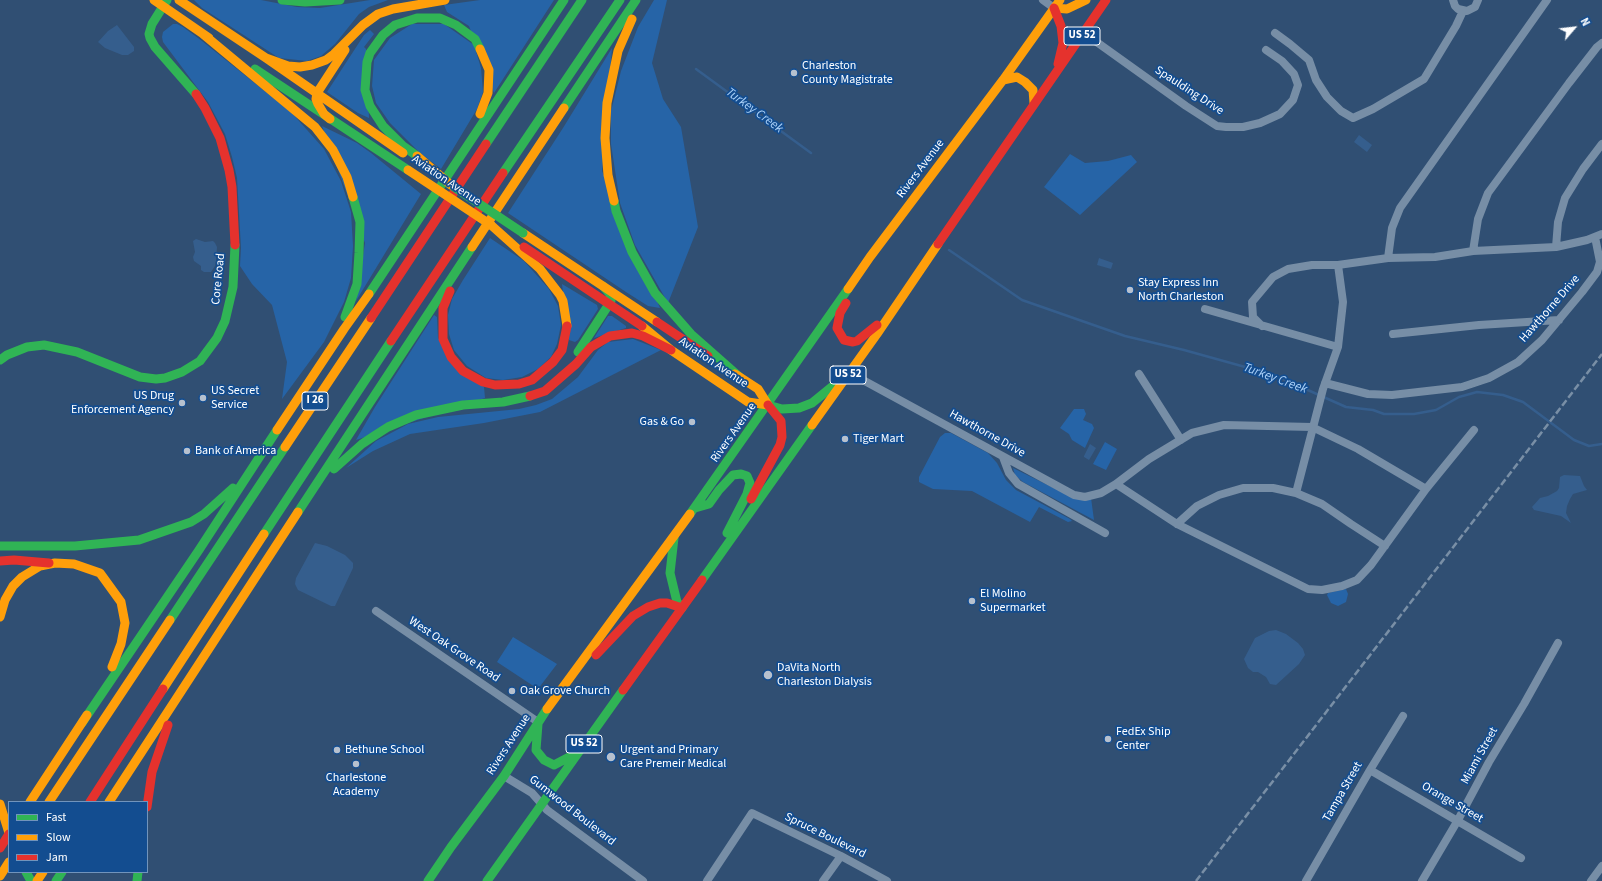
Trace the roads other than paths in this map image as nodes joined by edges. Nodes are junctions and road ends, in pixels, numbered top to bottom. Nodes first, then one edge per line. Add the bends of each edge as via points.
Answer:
1 (154, 0) edge
2 (179, 0) edge
3 (282, 0) edge
4 (340, 0) edge
5 (445, 0) edge
6 (564, 0) edge
7 (582, 0) edge
8 (620, 0) edge
9 (636, 0) edge
10 (641, 0) edge
11 (1044, 0) edge
12 (1086, 0) edge
13 (1106, 0) edge
14 (1453, 0) edge
15 (1478, 0) edge
16 (1547, 0) edge
17 (165, 3) edge
18 (1057, 4) edge
19 (1462, 11) junction
20 (356, 32) junction
21 (1084, 33) junction
22 (1275, 33) dead end
23 (203, 34) junction
24 (1602, 43) edge
25 (1266, 50) dead end
26 (266, 58) junction
27 (1057, 70) junction
28 (1003, 80) junction
29 (317, 93) junction
30 (1034, 103) junction
31 (330, 118) junction
32 (1602, 144) edge
33 (416, 159) junction
34 (450, 171) junction
35 (481, 233) junction
36 (1598, 236) edge
37 (515, 244) junction
38 (1556, 247) junction
39 (1473, 251) junction
40 (870, 257) junction
41 (1388, 258) junction
42 (1338, 265) junction
43 (603, 286) junction
44 (609, 304) junction
45 (1205, 309) dead end
46 (890, 314) junction
47 (1559, 320) junction
48 (1262, 326) junction
49 (1393, 334) dead end
50 (1338, 347) junction
51 (671, 350) junction
52 (0, 360) edge
53 (850, 372) junction
54 (565, 373) junction
55 (1139, 374) dead end
56 (314, 375) junction
57 (742, 379) junction
58 (1324, 386) junction
59 (768, 405) junction
60 (1312, 427) junction
61 (1474, 430) dead end
62 (276, 433) junction
63 (1181, 440) junction
64 (1004, 457) junction
65 (1116, 484) junction
66 (1426, 489) junction
67 (1296, 492) junction
68 (695, 508) junction
69 (1177, 524) junction
70 (287, 531) junction
71 (1105, 533) dead end
72 (674, 537) junction
73 (731, 538) junction
74 (0, 546) edge
75 (1385, 546) junction
76 (0, 561) edge
77 (55, 563) junction
78 (707, 572) junction
79 (682, 608) junction
80 (376, 611) dead end
81 (0, 618) edge
82 (1558, 642) dead end
83 (210, 649) junction
84 (570, 678) junction
85 (1403, 716) dead end
86 (538, 722) junction
87 (82, 723) junction
88 (578, 752) junction
89 (1370, 770) junction
90 (504, 776) junction
91 (31, 801) edge
92 (50, 801) edge
93 (91, 801) edge
94 (110, 801) edge
95 (148, 801) edge
96 (0, 804) edge
97 (542, 804) junction
98 (1458, 820) junction
99 (8, 831) edge
100 (8, 836) edge
101 (0, 848) edge
102 (841, 856) junction
103 (1521, 858) dead end
104 (8, 864) edge
105 (1602, 866) edge
106 (0, 876) edge
107 (428, 881) edge
108 (487, 881) edge
109 (642, 881) edge
110 (707, 881) edge
111 (823, 881) edge
112 (887, 881) edge
113 (1306, 881) edge
114 (1422, 881) edge
115 (1591, 881) edge

1 - 17 main road, Aviation Avenue
2 - 26 main road, Aviation Avenue
3 - 4 main road
5 - 20 main road via 378,14
6 - 34 main road
7 - 92 main road, I 26
8 - 93 main road, I 26 via 335,425
9 - 35 main road
10 - 57 main road via 618,52 607,103 605,138 608,175 616,211 629,246 655,293 691,334
11 - 18 street
12 - 18 main road via 1067,9
13 - 21 main road, US 52
14 - 19 street via 1455,6
15 - 19 street via 1472,10
16 - 41 street via 1400,208 1392,228
17 - 23 main road, Aviation Avenue
17 - 52 main road, Core Road via 152,24 150,38 205,108 220,138 229,170 235,242 233,286 225,321 200,361 182,372 165,378 140,377 77,352 54,346 27,347
18 - 27 main road via 1063,43
18 - 28 main road, Rivers Avenue
19 - 22 street via 1456,26 1424,79 1353,118 1341,111 1327,97 1316,80 1308,60
20 - 26 main road via 326,60 312,65 288,66
20 - 29 main road
21 - 25 street, Spaulding Drive via 1186,106 1217,126 1226,127 1260,123 1280,114 1293,100 1298,85 1294,74 1282,61
21 - 27 main road, US 52
23 - 31 main road, Aviation Avenue
23 - 56 main road via 315,128 333,150 347,177 360,222 357,284 345,318
24 - 39 street via 1568,83 1488,193 1478,218
26 - 29 main road, Aviation Avenue
27 - 30 main road, US 52
28 - 30 main road via 1017,77 1025,82 1033,90
28 - 40 main road, Rivers Avenue
29 - 31 main road via 318,104
29 - 33 main road, Aviation Avenue
30 - 46 main road, US 52
31 - 37 main road, Aviation Avenue, bridge via 491,225
32 - 38 street via 1565,198 1558,222
33 - 34 main road via 375,114 367,98 364,77 370,53 388,30 409,20 432,17 450,21 470,35 481,48 489,70 485,105
33 - 43 main road, Aviation Avenue, bridge
34 - 56 main road
35 - 37 main road via 443,308 443,339 447,349 464,371 483,382 495,385 519,384 532,380 553,362 562,350 566,335 567,321 560,295 540,269
35 - 70 main road
36 - 38 street, Hawthorne Drive
36 - 47 street, Hawthorne Drive via 1600,262 1597,272
37 - 44 main road, Aviation Avenue
38 - 39 street, Hawthorne Drive
39 - 41 street, Hawthorne Drive via 1435,257
40 - 46 main road via 840,313 838,331 844,340 853,342 866,335
40 - 59 main road, Rivers Avenue
41 - 42 street, Hawthorne Drive
42 - 48 street, Hawthorne Drive via 1312,265 1288,269 1272,277 1252,302 1253,317
42 - 50 street via 1343,302
43 - 44 main road via 611,297
43 - 57 main road, Aviation Avenue
44 - 51 main road, Aviation Avenue via 651,332
44 - 54 main road
45 - 48 street
46 - 53 main road, US 52
47 - 49 street
47 - 58 street, Hawthorne Drive via 1518,362 1489,378 1462,387 1392,395 1368,394
48 - 50 street
50 - 58 street
51 - 54 main road via 632,333 610,336 590,347
51 - 59 main road, Aviation Avenue via 748,402
53 - 59 main road via 812,403 799,408 782,409
53 - 64 street, Hawthorne Drive
53 - 73 main road, US 52
54 - 70 main road via 545,391 523,399 431,411 388,427 362,444 335,468
55 - 63 street
56 - 62 main road
57 - 59 main road, Aviation Avenue via 758,389
58 - 60 street
59 - 68 main road, Rivers Avenue
59 - 73 main road via 781,421 783,432 780,445
60 - 63 street, Hawthorne Drive via 1224,425 1192,433
60 - 66 street, Hawthorne Drive via 1358,449
60 - 67 street
61 - 66 street
62 - 74 main road via 228,493 204,514 190,522 139,540 75,546
62 - 87 main road
63 - 65 street, Hawthorne Drive
64 - 65 street, Hawthorne Drive via 1074,495 1085,497
64 - 71 street via 1009,473 1018,484
65 - 69 street
66 - 75 street
67 - 69 street via 1273,488 1243,488 1219,495 1197,506
67 - 75 street via 1322,504
68 - 72 main road, Rivers Avenue
68 - 78 main road via 709,504 733,475 741,474 748,478 750,483 747,494
69 - 75 street via 1308,589 1322,590 1357,580
70 - 83 main road
72 - 79 main road via 670,574 674,594
72 - 84 main road, Rivers Avenue
73 - 78 main road, US 52
76 - 77 main road
77 - 81 main road via 40,566 13,586 5,600
77 - 87 main road via 74,564 100,573 121,602 125,623 118,655
78 - 79 main road, US 52
79 - 84 main road via 660,603 633,616
79 - 88 main road, US 52
80 - 86 street, West Oak Grove Road
82 - 98 street, Miami Street
83 - 94 main road
83 - 95 main road via 174,713 162,742 152,772
84 - 86 main road, Rivers Avenue
85 - 89 street, Tampa Street
86 - 88 main road via 536,750 544,760 554,766
86 - 90 main road, Rivers Avenue
87 - 91 main road
88 - 97 main road, US 52
89 - 98 street, Orange Street
89 - 113 street, Tampa Street
90 - 97 street, Gumwood Boulevard via 532,792
90 - 107 main road, Rivers Avenue
96 - 99 main road
97 - 108 main road, US 52
97 - 109 street, Gumwood Boulevard
98 - 103 street, Orange Street
98 - 114 street, Miami Street
100 - 101 main road
102 - 110 street, Spruce Boulevard via 752,813
102 - 111 street
102 - 112 street, Spruce Boulevard
104 - 106 main road
105 - 115 street

